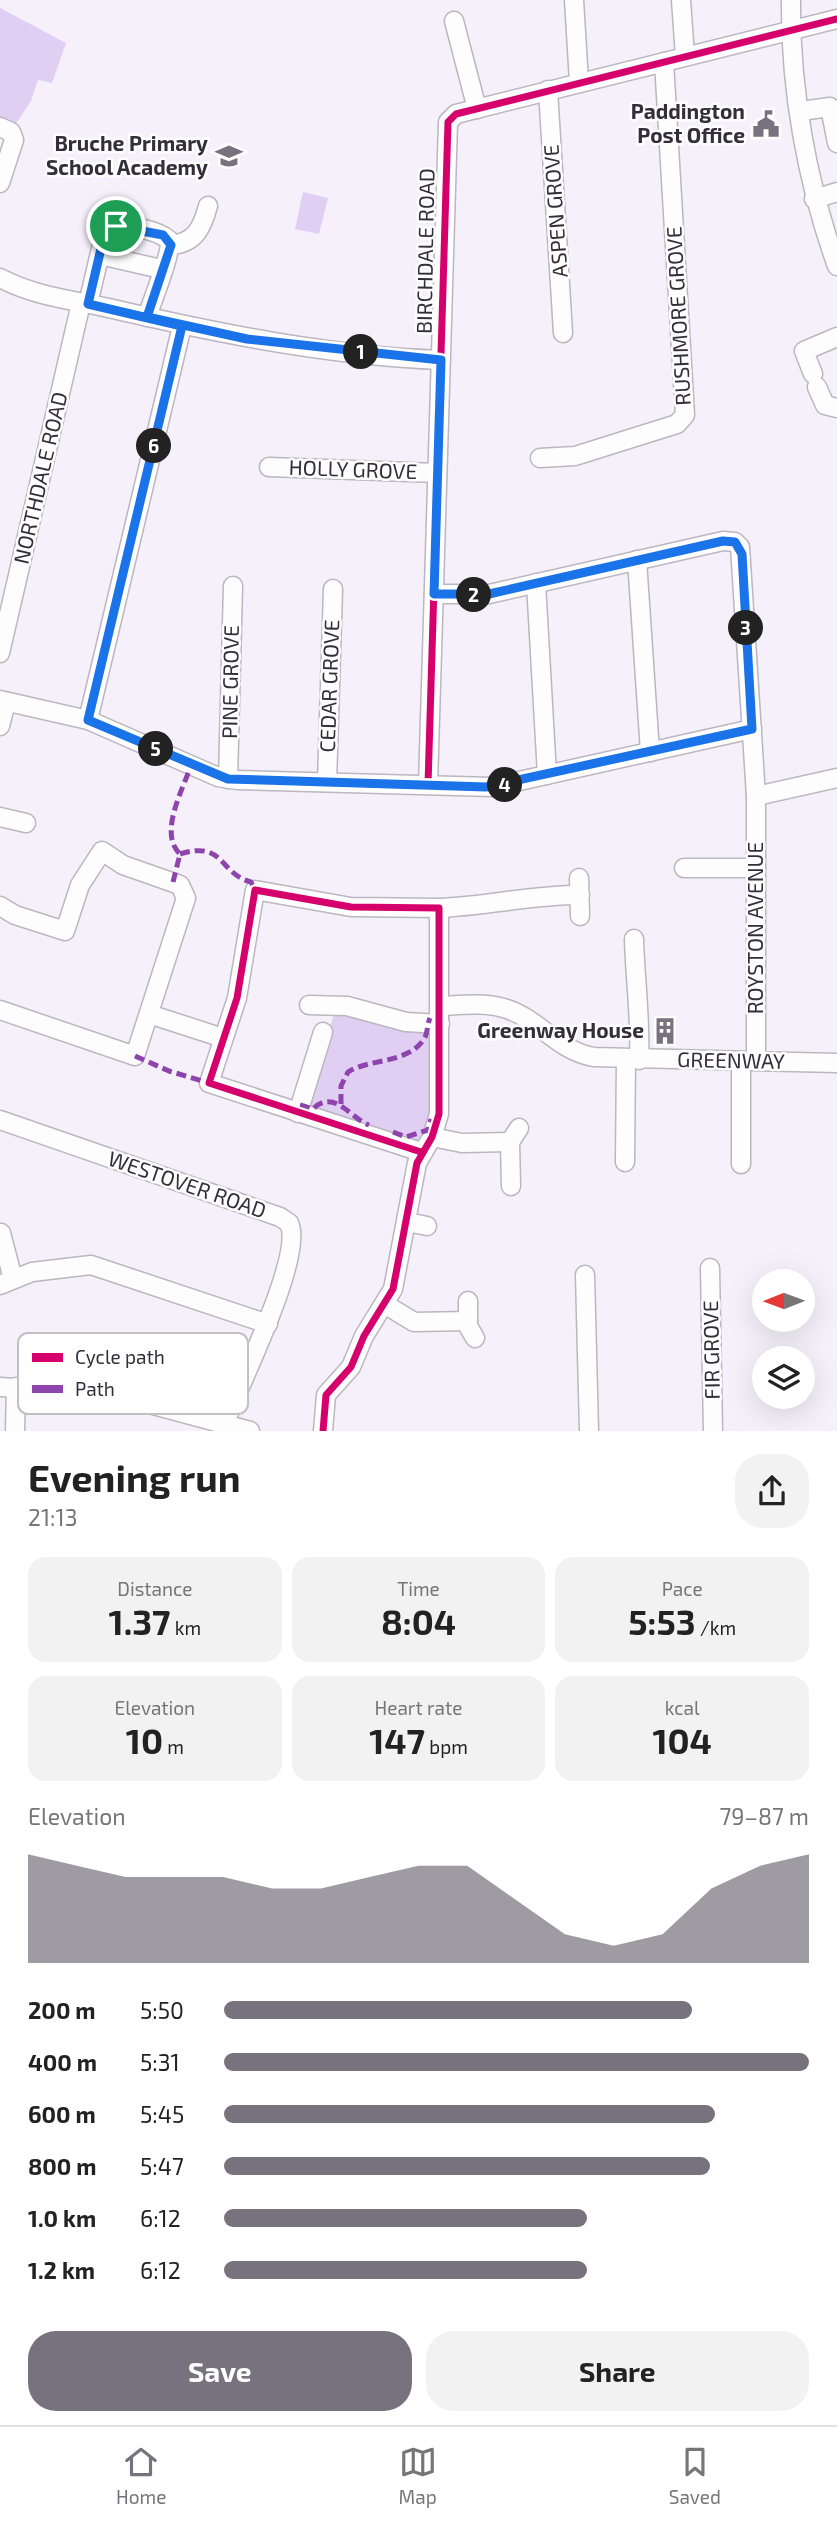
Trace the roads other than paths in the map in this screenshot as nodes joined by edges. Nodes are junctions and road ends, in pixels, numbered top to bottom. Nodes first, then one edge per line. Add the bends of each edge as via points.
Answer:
1 (574, 0) edge
2 (681, 0) edge
3 (791, 0) edge
4 (837, 19) edge
5 (454, 21) dead end
6 (791, 30) junction
7 (685, 56) junction
8 (664, 62) junction
9 (579, 82) junction
10 (548, 90) junction
11 (834, 107) edge
12 (477, 108) junction
13 (801, 111) junction
14 (0, 127) edge
15 (837, 143) edge
16 (0, 183) edge
17 (837, 192) edge
18 (814, 199) junction
19 (208, 206) dead end
20 (832, 238) edge
21 (171, 245) junction
22 (100, 256) junction
23 (837, 266) edge
24 (161, 270) junction
25 (0, 278) edge
26 (85, 303) junction
27 (147, 317) junction
28 (182, 326) junction
29 (564, 333) dead end
30 (837, 337) edge
31 (441, 360) junction
32 (837, 408) edge
33 (540, 458) dead end
34 (269, 467) dead end
35 (437, 473) junction
36 (637, 560) junction
37 (536, 583) junction
38 (233, 586) dead end
39 (333, 589) dead end
40 (434, 594) junction
41 (0, 653) edge
42 (3, 701) edge
43 (88, 720) junction
44 (0, 726) edge
45 (752, 729) junction
46 (650, 752) junction
47 (547, 775) junction
48 (837, 778) edge
49 (228, 779) junction
50 (327, 782) junction
51 (428, 785) junction
52 (756, 796) junction
53 (0, 817) edge
54 (26, 823) dead end
55 (684, 868) dead end
56 (756, 868) junction
57 (0, 906) edge
58 (439, 908) junction
59 (580, 916) dead end
60 (634, 939) dead end
61 (309, 1005) dead end
62 (0, 1010) edge
63 (149, 1014) junction
64 (440, 1015) junction
65 (323, 1032) dead end
66 (223, 1038) junction
67 (633, 1059) junction
68 (749, 1061) junction
69 (837, 1063) edge
70 (298, 1113) junction
71 (0, 1120) edge
72 (432, 1137) junction
73 (421, 1152) junction
74 (625, 1162) dead end
75 (741, 1164) dead end
76 (511, 1186) dead end
77 (407, 1222) junction
78 (426, 1226) dead end
79 (3, 1233) edge
80 (710, 1268) dead end
81 (585, 1275) dead end
82 (7, 1282) edge
83 (468, 1301) dead end
84 (386, 1305) junction
85 (268, 1324) junction
86 (248, 1369) edge
87 (8, 1387) edge
88 (187, 1414) edge
89 (228, 1414) edge
90 (224, 1424) junction
91 (15, 1431) edge
92 (250, 1431) edge
93 (323, 1431) edge
94 (589, 1431) edge
95 (713, 1431) edge

1 - 9 street
2 - 7 street
3 - 6 street
4 - 6 street, BIRCHDALE ROAD
5 - 12 street
6 - 7 street, BIRCHDALE ROAD
6 - 13 street
7 - 8 street, BIRCHDALE ROAD
8 - 9 street, BIRCHDALE ROAD
8 - 33 street, RUSHMORE GROVE via 685,415 677,424 575,456
9 - 10 street, BIRCHDALE ROAD
10 - 12 street, BIRCHDALE ROAD
10 - 29 street, ASPEN GROVE
11 - 13 street
11 - 15 street
12 - 31 street, BIRCHDALE ROAD via 456,114 446,128
13 - 18 street
14 - 16 street via 11,132 14,140
17 - 18 street
18 - 20 street
19 - 21 street via 198,233
20 - 23 street
21 - 22 street, NORTHDALE ROAD via 163,235 116,226 107,233
21 - 24 street
22 - 24 street
22 - 26 street, NORTHDALE ROAD
24 - 27 street
25 - 26 street via 24,290
26 - 27 street
26 - 41 street, NORTHDALE ROAD
27 - 28 street
28 - 31 street via 247,339
28 - 43 street
30 - 32 street via 804,352 825,405
31 - 35 street, BIRCHDALE ROAD
34 - 35 street, HOLLY GROVE
35 - 40 street, BIRCHDALE ROAD
36 - 37 street
36 - 45 street, ROYSTON AVENUE via 723,541 740,547
36 - 46 street
37 - 40 street via 489,594
37 - 47 street
38 - 49 street, PINE GROVE
39 - 50 street, CEDAR GROVE
40 - 51 street, BIRCHDALE ROAD
42 - 43 street
42 - 44 street
43 - 49 street
45 - 46 street
45 - 52 street, ROYSTON AVENUE
46 - 47 street
47 - 51 street via 492,787
48 - 52 street
49 - 50 street
50 - 51 street
52 - 56 street, ROYSTON AVENUE
53 - 54 street
55 - 56 street
56 - 68 street, ROYSTON AVENUE
57 - 63 street via 65,931 80,885 102,851 123,865 180,885 186,898
58 - 59 street via 481,906 580,887
58 - 64 street
58 - 66 street via 351,907 255,890 240,983
60 - 67 street via 643,959 640,1026
61 - 64 street, GREENWAY via 347,1006 406,1022
62 - 63 street via 135,1055
63 - 66 street
64 - 67 street, GREENWAY via 478,1004 506,1008 571,1051
64 - 72 street via 440,1106
65 - 70 street
66 - 70 street via 209,1083
67 - 68 street, GREENWAY
67 - 74 street
68 - 69 street, GREENWAY
68 - 75 street, ROYSTON AVENUE
70 - 73 street
71 - 85 street, WESTOVER ROAD via 285,1220 292,1238
72 - 73 street
72 - 76 street via 462,1143 514,1135
73 - 77 street
77 - 78 street
77 - 84 street
79 - 82 street
80 - 95 street, FIR GROVE
81 - 94 street
82 - 85 street via 32,1272 91,1265
83 - 84 street via 471,1330 414,1322
84 - 93 street via 364,1336 351,1367 326,1395
85 - 86 street, WESTOVER ROAD
87 - 91 street
88 - 90 street
89 - 90 street, WESTOVER ROAD
90 - 92 street

